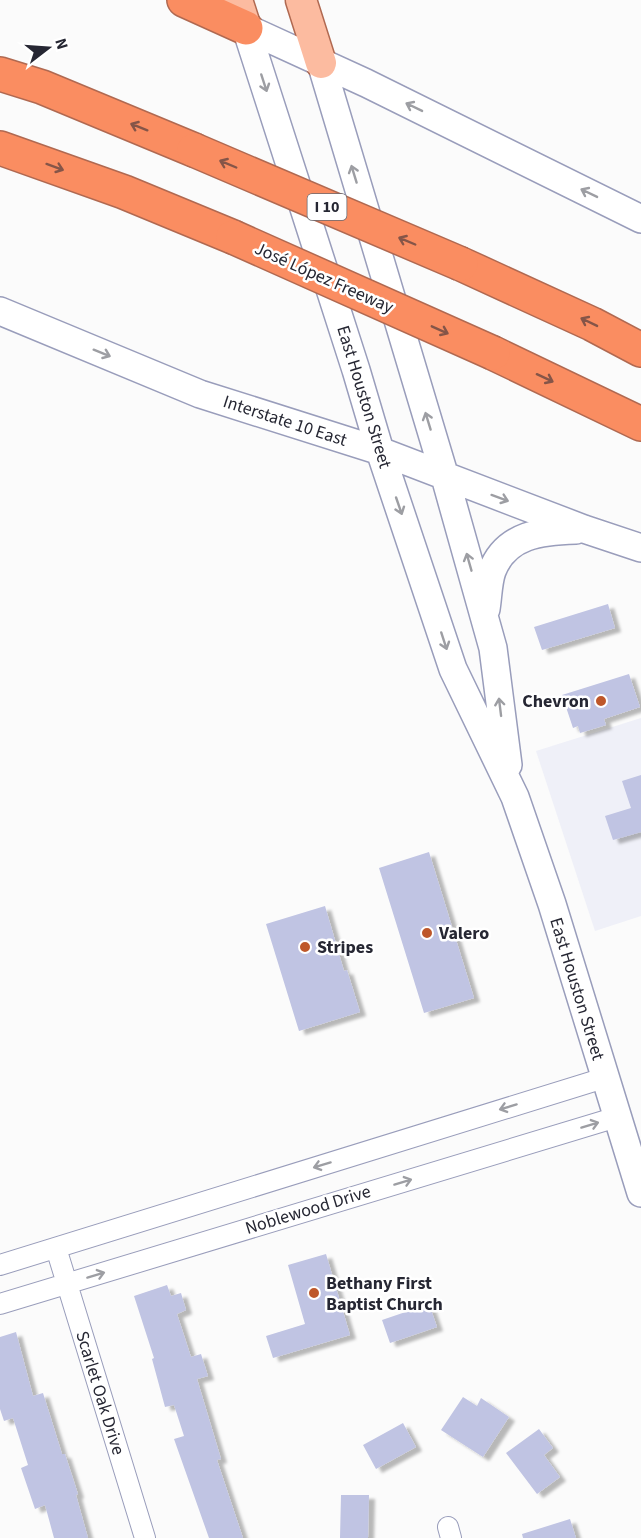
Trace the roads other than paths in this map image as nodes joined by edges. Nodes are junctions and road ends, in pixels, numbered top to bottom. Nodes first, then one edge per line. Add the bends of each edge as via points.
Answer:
1 (184, 0) edge
2 (301, 0) edge
3 (242, 14) edge
4 (321, 63) junction
5 (0, 74) edge
6 (0, 148) edge
7 (641, 219) edge
8 (0, 311) edge
9 (641, 350) edge
10 (641, 424) edge
11 (380, 451) junction
12 (445, 477) junction
13 (584, 529) junction
14 (641, 548) edge
15 (485, 619) junction
16 (510, 786) junction
17 (604, 1078) junction
18 (617, 1117) junction
19 (641, 1193) edge
20 (56, 1248) junction
21 (0, 1265) edge
22 (67, 1284) junction
23 (0, 1305) edge
24 (145, 1538) edge

1 - 3 highway
2 - 4 main road, East Houston Street
3 - 4 main road
3 -> 11 main road, East Houston Street
7 -> 4 main road
12 -> 4 main road, East Houston Street
9 -> 5 highway, I 10, bridge via 461,264 42,87
6 -> 10 highway, José López Freeway, bridge via 124,192 233,237
8 -> 11 main road, Interstate 10 East via 200,394
11 - 12 main road, Interstate 10 East
11 -> 16 main road, East Houston Street via 453,669
12 -> 13 main road, Interstate 10 East
15 -> 12 main road, East Houston Street
13 - 14 main road, Interstate 10 East
13 - 15 main road via 544,531 514,542 502,552 492,572
16 -> 15 main road, East Houston Street via 493,648
16 - 17 main road, East Houston Street via 552,904
17 - 18 main road, East Houston Street
17 -> 20 street
18 - 19 main road, East Houston Street
22 -> 18 street, Noblewood Drive
20 - 21 street
20 - 22 street, Scarlet Oak Drive
22 - 23 street, Noblewood Drive
22 - 24 street, Scarlet Oak Drive

